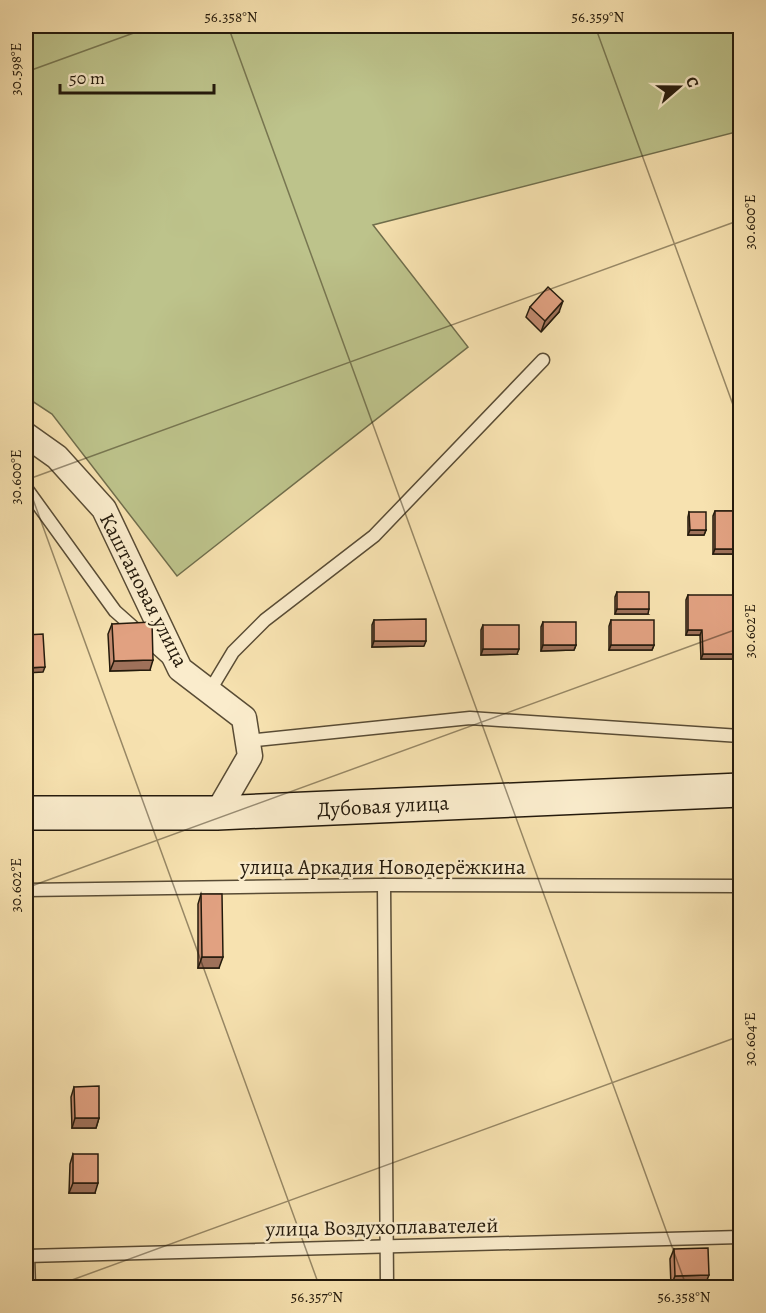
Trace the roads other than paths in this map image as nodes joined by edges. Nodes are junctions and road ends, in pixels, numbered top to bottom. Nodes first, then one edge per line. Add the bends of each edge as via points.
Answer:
1 (543, 360) dead end
2 (26, 435) edge
3 (26, 488) edge
4 (180, 669) junction
5 (209, 692) junction
6 (741, 736) edge
7 (247, 741) junction
8 (741, 789) edge
9 (26, 813) edge
10 (216, 813) junction
11 (384, 885) junction
12 (741, 886) edge
13 (26, 890) edge
14 (741, 1238) edge
15 (387, 1247) junction
16 (27, 1256) edge
17 (29, 1287) edge
18 (387, 1287) edge

1 - 5 lane via 374,536 265,620 233,652
2 - 4 street, Каштановая улица via 57,456 104,509
3 - 4 lane via 115,611
4 - 5 street, Каштановая улица
5 - 7 street, Каштановая улица via 244,718
6 - 7 lane via 470,718
7 - 10 street, Каштановая улица via 250,756
8 - 10 street, Дубовая улица
9 - 10 street, Дубовая улица
11 - 12 lane, улица Аркадия Новодерёжкина
11 - 13 lane, улица Аркадия Новодерёжкина
11 - 15 lane
14 - 15 lane, улица Воздухоплавателей
15 - 16 lane, улица Воздухоплавателей
15 - 18 lane
16 - 17 lane

